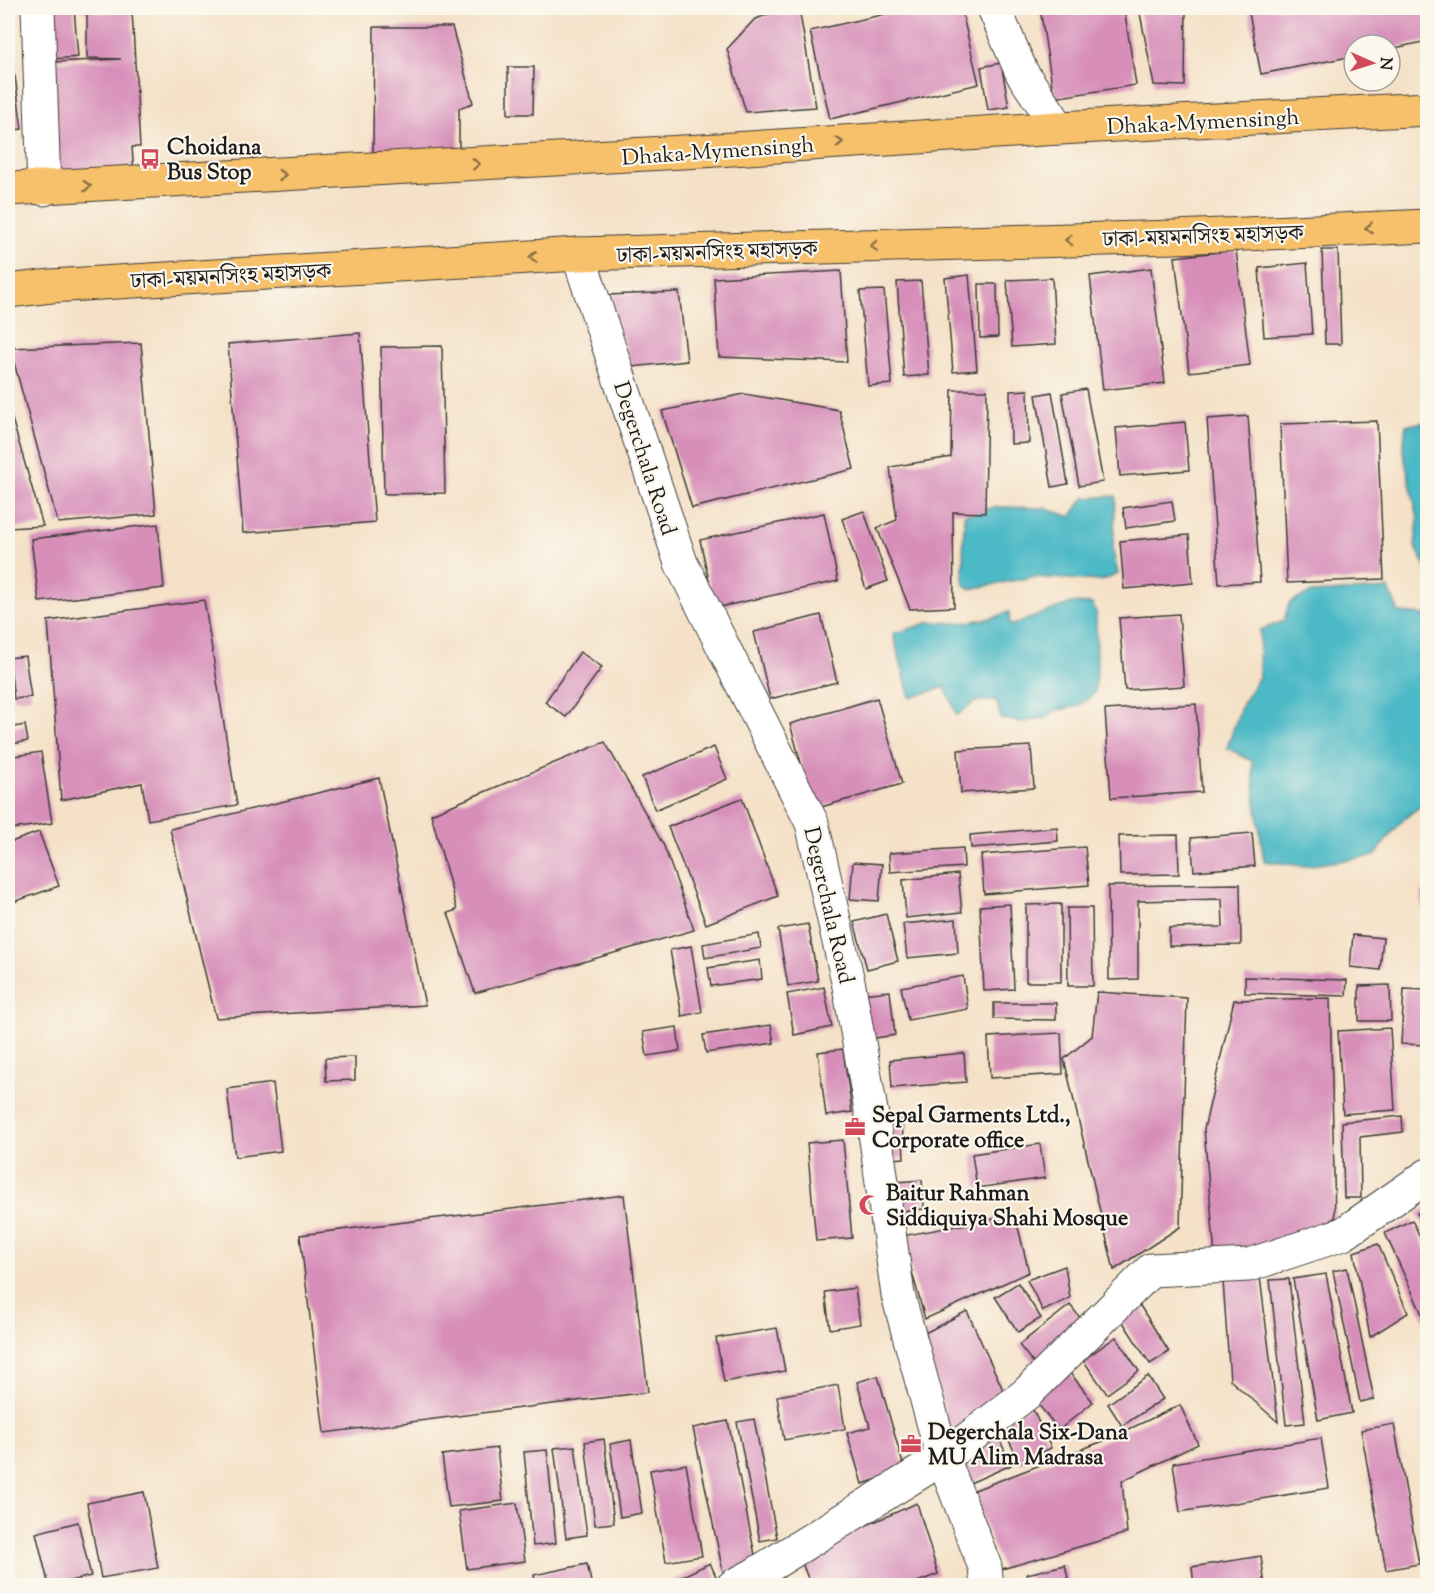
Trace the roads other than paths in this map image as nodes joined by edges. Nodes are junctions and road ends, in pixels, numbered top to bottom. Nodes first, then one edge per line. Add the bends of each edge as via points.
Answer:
1 (38, 8) edge
2 (994, 8) edge
3 (1428, 109) edge
4 (1059, 128) junction
5 (8, 189) edge
6 (44, 189) junction
7 (1428, 226) edge
8 (578, 254) junction
9 (8, 291) edge
10 (1428, 1175) edge
11 (943, 1458) junction
12 (733, 1586) edge
13 (987, 1586) edge

1 - 6 street
2 - 4 street via 1022,73
3 - 4 highway, Dhaka-Mymensingh
6 -> 4 highway, Dhaka-Mymensingh
5 - 6 highway, Dhaka-Mymensingh
7 -> 8 highway, ঢাকা-ময়মনসিংহ মহাসড়ক
8 -> 9 highway, ঢাকা-ময়মনসিংহ মহাসড়ক
8 - 11 street, Degerchala Road via 681,563 812,823 851,997 897,1295
10 - 11 street via 1343,1233 1249,1265 1151,1270 1026,1394
11 - 12 street
11 - 13 street, Degerchala Road via 985,1567

